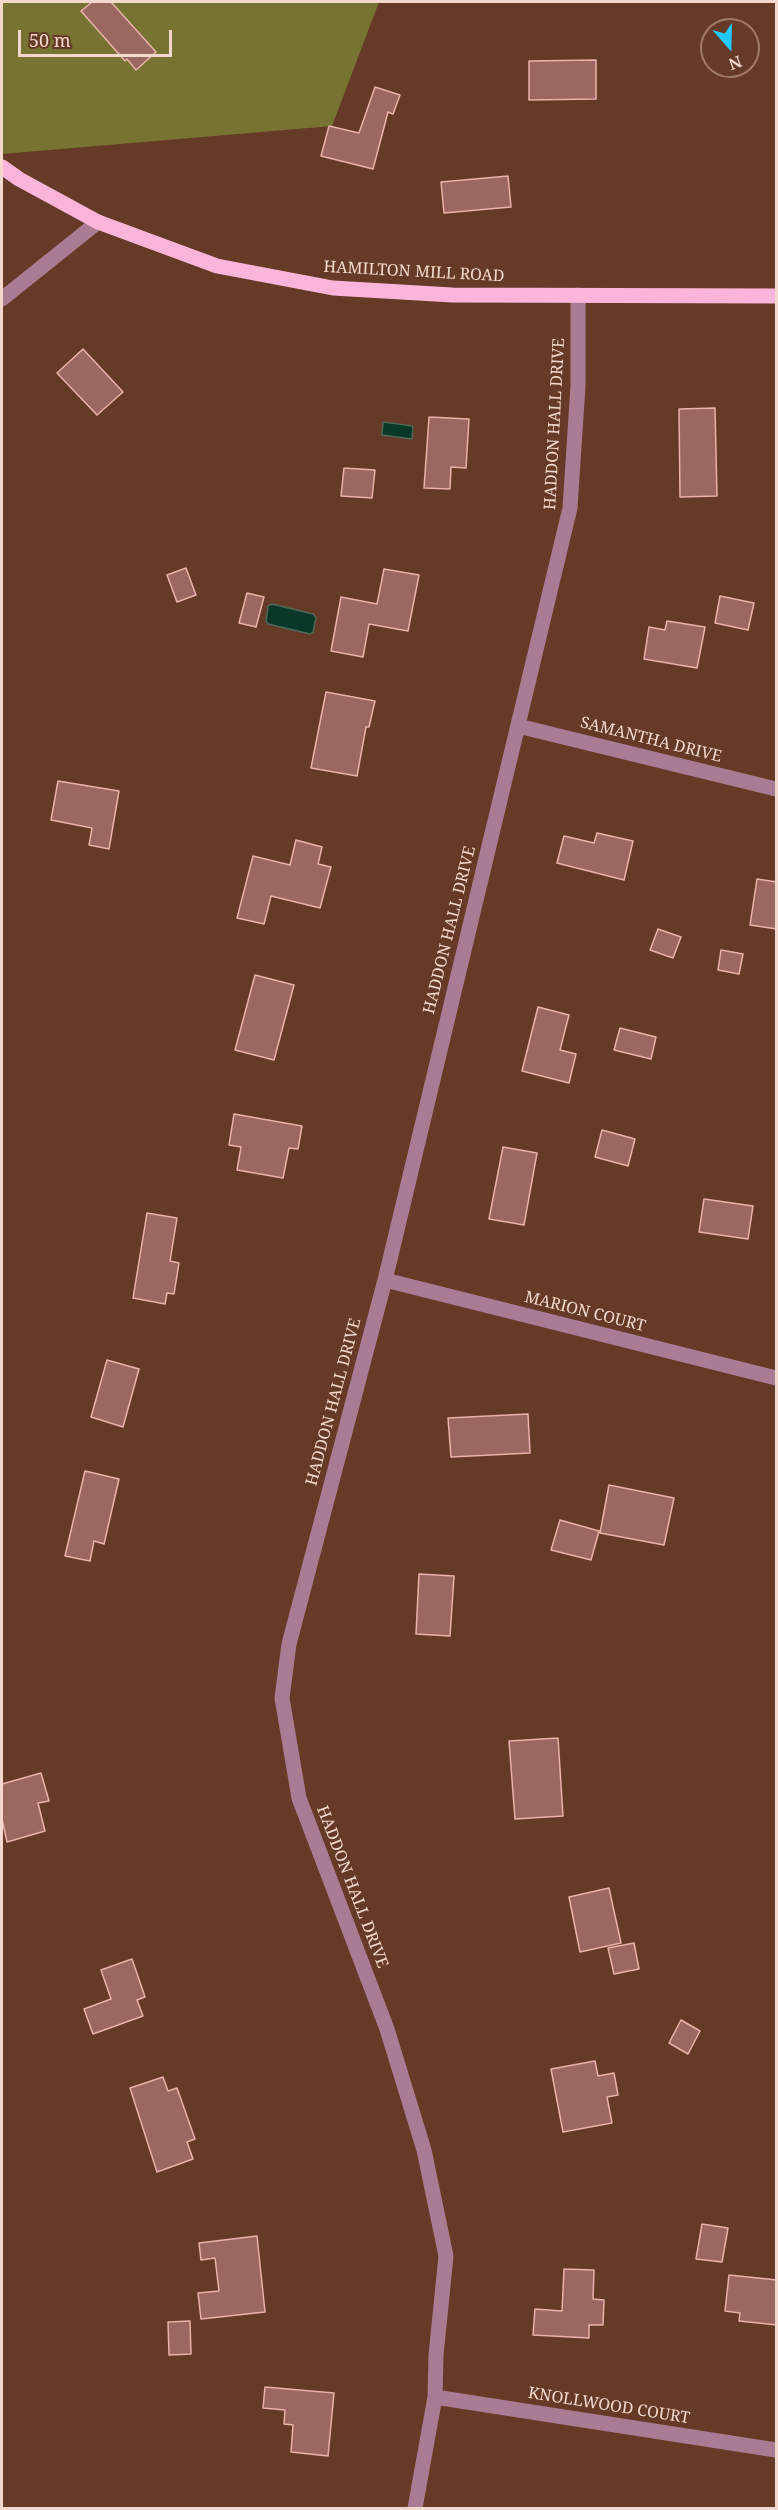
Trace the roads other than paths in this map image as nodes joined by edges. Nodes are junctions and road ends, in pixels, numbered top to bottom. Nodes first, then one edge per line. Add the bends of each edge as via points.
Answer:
1 (2, 166) edge
2 (98, 222) junction
3 (578, 295) junction
4 (777, 296) edge
5 (2, 299) edge
6 (518, 726) junction
7 (777, 789) edge
8 (385, 1280) junction
9 (777, 1378) edge
10 (435, 2397) junction
11 (777, 2450) edge
12 (415, 2508) edge

1 - 2 main road, HAMILTON MILL ROAD
2 - 3 main road, HAMILTON MILL ROAD via 217,266 333,288 452,295
2 - 5 street
3 - 4 main road, HAMILTON MILL ROAD
3 - 6 street, HADDON HALL DRIVE via 578,386 570,508
6 - 7 street, SAMANTHA DRIVE
6 - 8 street, HADDON HALL DRIVE
8 - 9 street, MARION COURT
8 - 10 street, HADDON HALL DRIVE via 289,1644 282,1698 299,1798 387,2029 424,2150 446,2256
10 - 11 street, KNOLLWOOD COURT
10 - 12 street, HADDON HALL DRIVE

